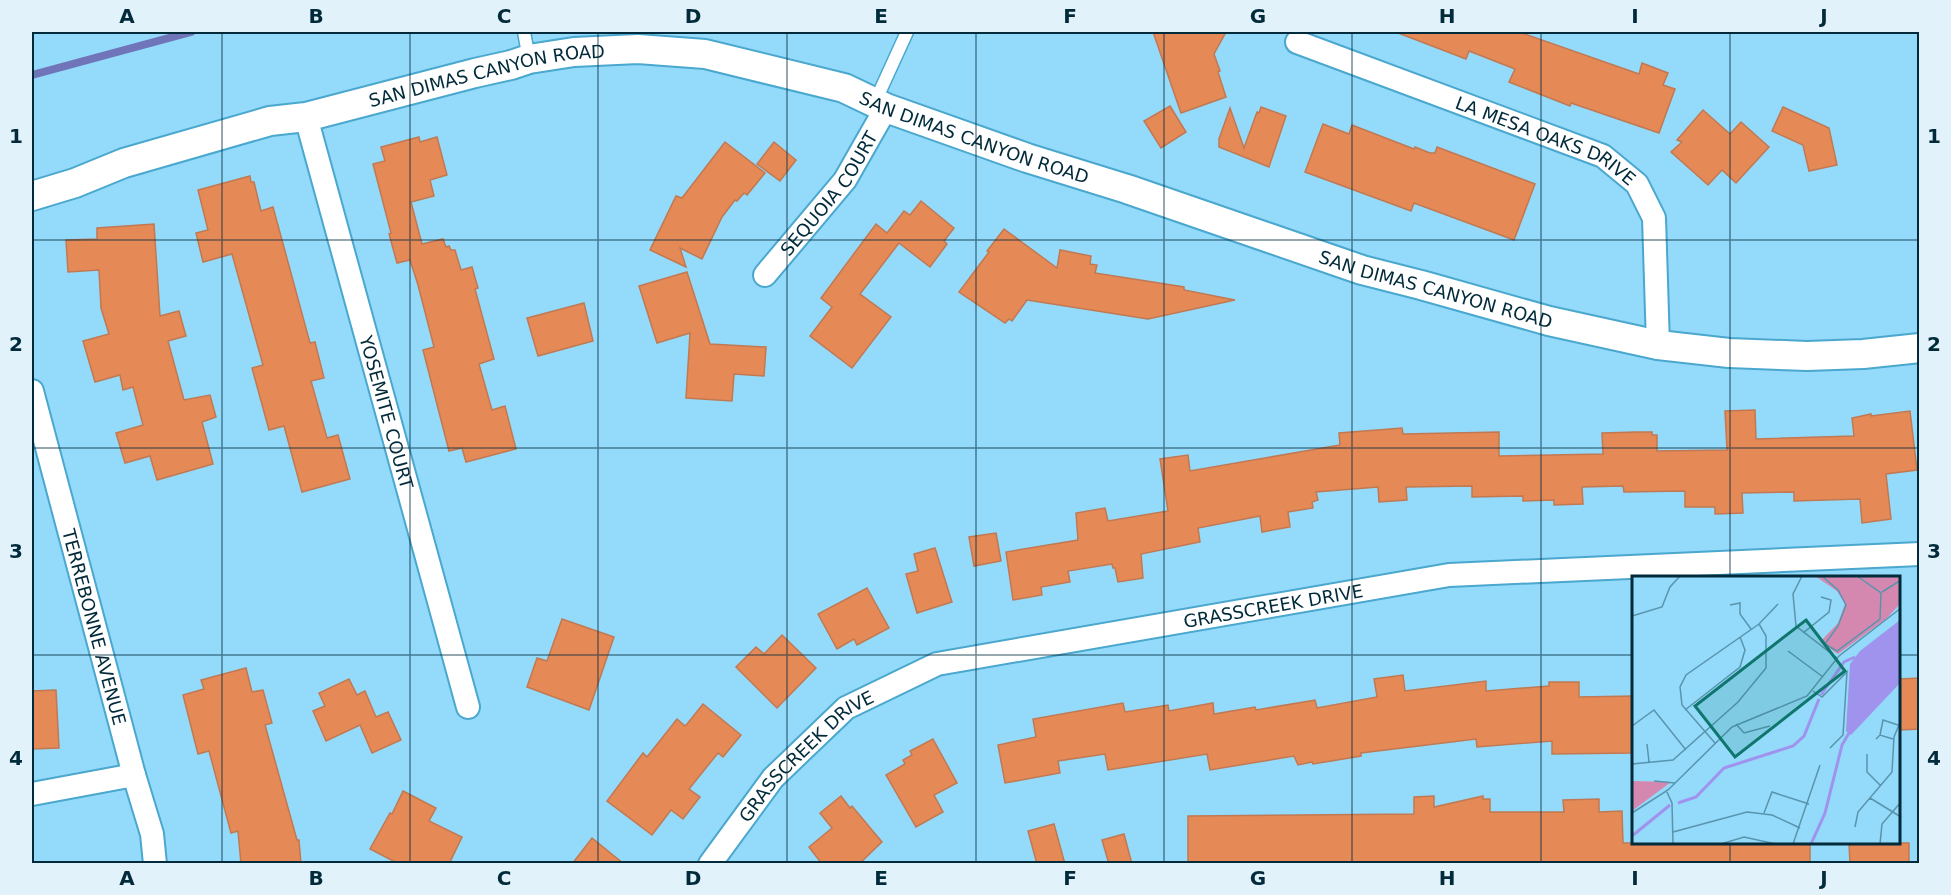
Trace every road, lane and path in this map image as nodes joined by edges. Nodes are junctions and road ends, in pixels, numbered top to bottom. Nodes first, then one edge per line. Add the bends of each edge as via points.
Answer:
1 (907, 32) edge
2 (1297, 42) dead end
3 (526, 45) edge
4 (880, 105) junction
5 (306, 117) junction
6 (32, 196) edge
7 (765, 275) dead end
8 (1658, 345) junction
9 (1920, 348) edge
10 (32, 391) edge
11 (1920, 554) edge
12 (468, 707) dead end
13 (134, 775) junction
14 (32, 794) edge
15 (155, 864) edge
16 (710, 864) edge

1 - 4 lane
2 - 8 street, LA MESA OAKS DRIVE via 1602,156 1637,184 1654,219
3 - 4 street, SAN DIMAS CANYON ROAD via 574,52 638,49 705,54 844,88
3 - 5 street, SAN DIMAS CANYON ROAD via 511,65
4 - 7 street, SEQUOIA COURT via 845,180
4 - 8 street, SAN DIMAS CANYON ROAD via 1362,270 1549,321
5 - 6 street, SAN DIMAS CANYON ROAD via 258,124 124,163
5 - 12 street, YOSEMITE COURT
8 - 9 street, SAN DIMAS CANYON ROAD via 1807,356
10 - 13 street, TERREBONNE AVENUE
11 - 16 street, GRASSCREEK DRIVE via 1449,575 937,664 846,708 773,778
13 - 14 street
13 - 15 street, TERREBONNE AVENUE via 152,834

